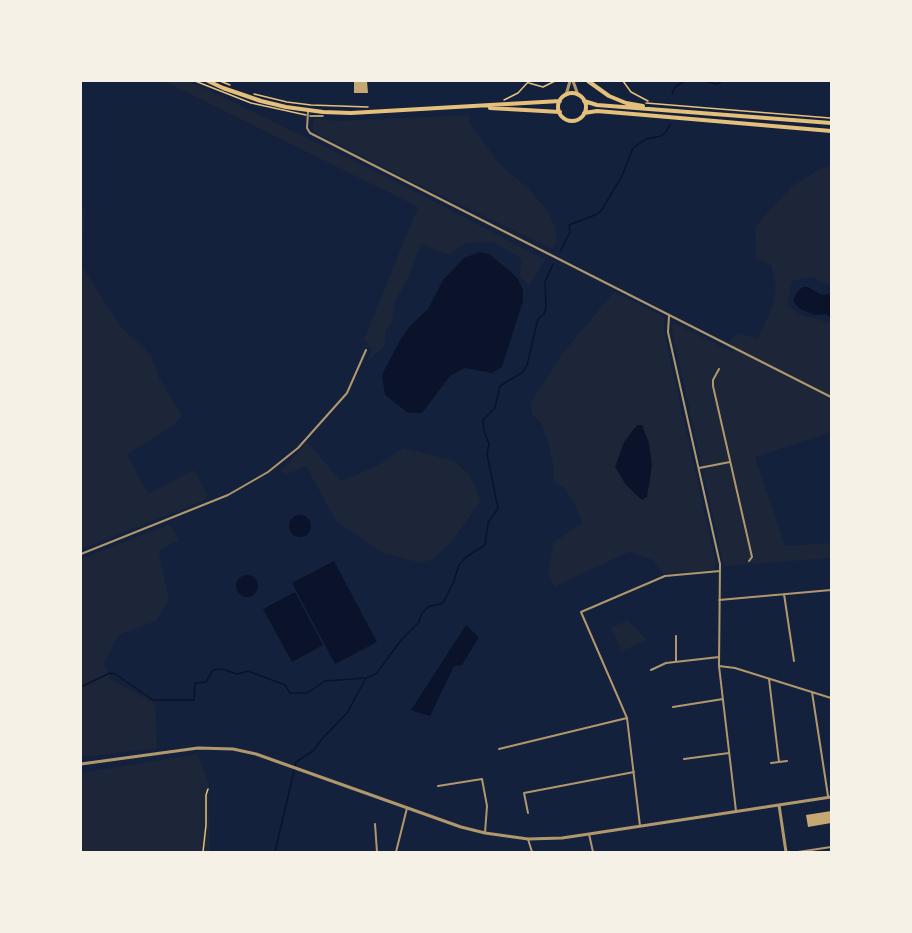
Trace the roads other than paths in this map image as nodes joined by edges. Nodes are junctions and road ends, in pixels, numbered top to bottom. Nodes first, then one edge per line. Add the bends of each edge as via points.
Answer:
1 (208, 81) edge
2 (571, 81) edge
3 (588, 81) edge
4 (566, 94) junction
5 (579, 95) junction
6 (560, 101) junction
7 (585, 101) junction
8 (478, 107) junction
9 (308, 111) junction
10 (683, 111) junction
11 (560, 112) junction
12 (584, 113) junction
13 (831, 123) edge
14 (831, 131) edge
15 (669, 316) junction
16 (366, 350) dead end
17 (718, 369) dead end
18 (831, 397) edge
19 (730, 462) junction
20 (699, 468) junction
21 (81, 554) edge
22 (749, 561) dead end
23 (720, 571) junction
24 (831, 590) edge
25 (784, 594) junction
26 (719, 600) junction
27 (676, 636) dead end
28 (719, 657) junction
29 (676, 661) junction
30 (794, 661) dead end
31 (719, 666) junction
32 (651, 670) dead end
33 (769, 679) junction
34 (812, 692) junction
35 (831, 698) edge
36 (723, 699) junction
37 (673, 707) dead end
38 (627, 718) junction
39 (499, 749) dead end
40 (729, 753) junction
41 (684, 759) dead end
42 (787, 760) dead end
43 (779, 762) junction
44 (771, 763) dead end
45 (81, 764) edge
46 (634, 772) junction
47 (438, 786) dead end
48 (830, 797) edge
49 (779, 805) junction
50 (407, 808) junction
51 (736, 811) junction
52 (528, 813) dead end
53 (375, 824) dead end
54 (640, 827) junction
55 (485, 833) junction
56 (589, 834) junction
57 (528, 839) junction
58 (830, 847) edge
59 (377, 852) edge
60 (396, 852) edge
61 (532, 852) edge
62 (593, 852) edge
63 (786, 852) edge
64 (798, 852) edge
65 (830, 852) edge

1 - 9 main road via 251,98
2 - 4 street
2 - 5 street
3 - 10 main road via 626,103
4 - 5 main road
4 - 6 main road
5 - 7 main road
6 - 8 main road
6 - 11 main road
7 - 10 main road
7 - 12 main road
8 - 9 main road via 351,113
8 - 11 main road
9 - 15 street via 310,133
10 - 13 main road
11 - 12 main road via 570,120
12 - 14 main road
15 - 18 street
15 - 20 street via 668,332
16 - 21 street via 347,393 298,448 268,472 228,495
17 - 19 street via 713,386
19 - 20 street
19 - 22 street via 752,557
20 - 23 street
23 - 26 street
23 - 38 street via 665,576 581,612
24 - 25 street
25 - 26 street
25 - 30 street
26 - 28 street
27 - 29 street
28 - 29 street
28 - 31 street
29 - 32 street
31 - 33 street
31 - 36 street
33 - 34 street
33 - 43 street
34 - 35 street
34 - 48 street
36 - 37 street
36 - 40 street
38 - 39 street
38 - 46 street
40 - 41 street
40 - 51 street
42 - 43 street
43 - 44 street
45 - 50 street via 216,747 288,765
46 - 52 street via 524,793
46 - 54 street
47 - 55 street via 482,779 487,806
48 - 49 street
49 - 51 street
49 - 63 street
50 - 55 street
50 - 60 street
51 - 54 street
53 - 59 street
54 - 56 street
55 - 57 street
56 - 57 street
56 - 62 street
57 - 61 street
58 - 64 street
58 - 65 street

